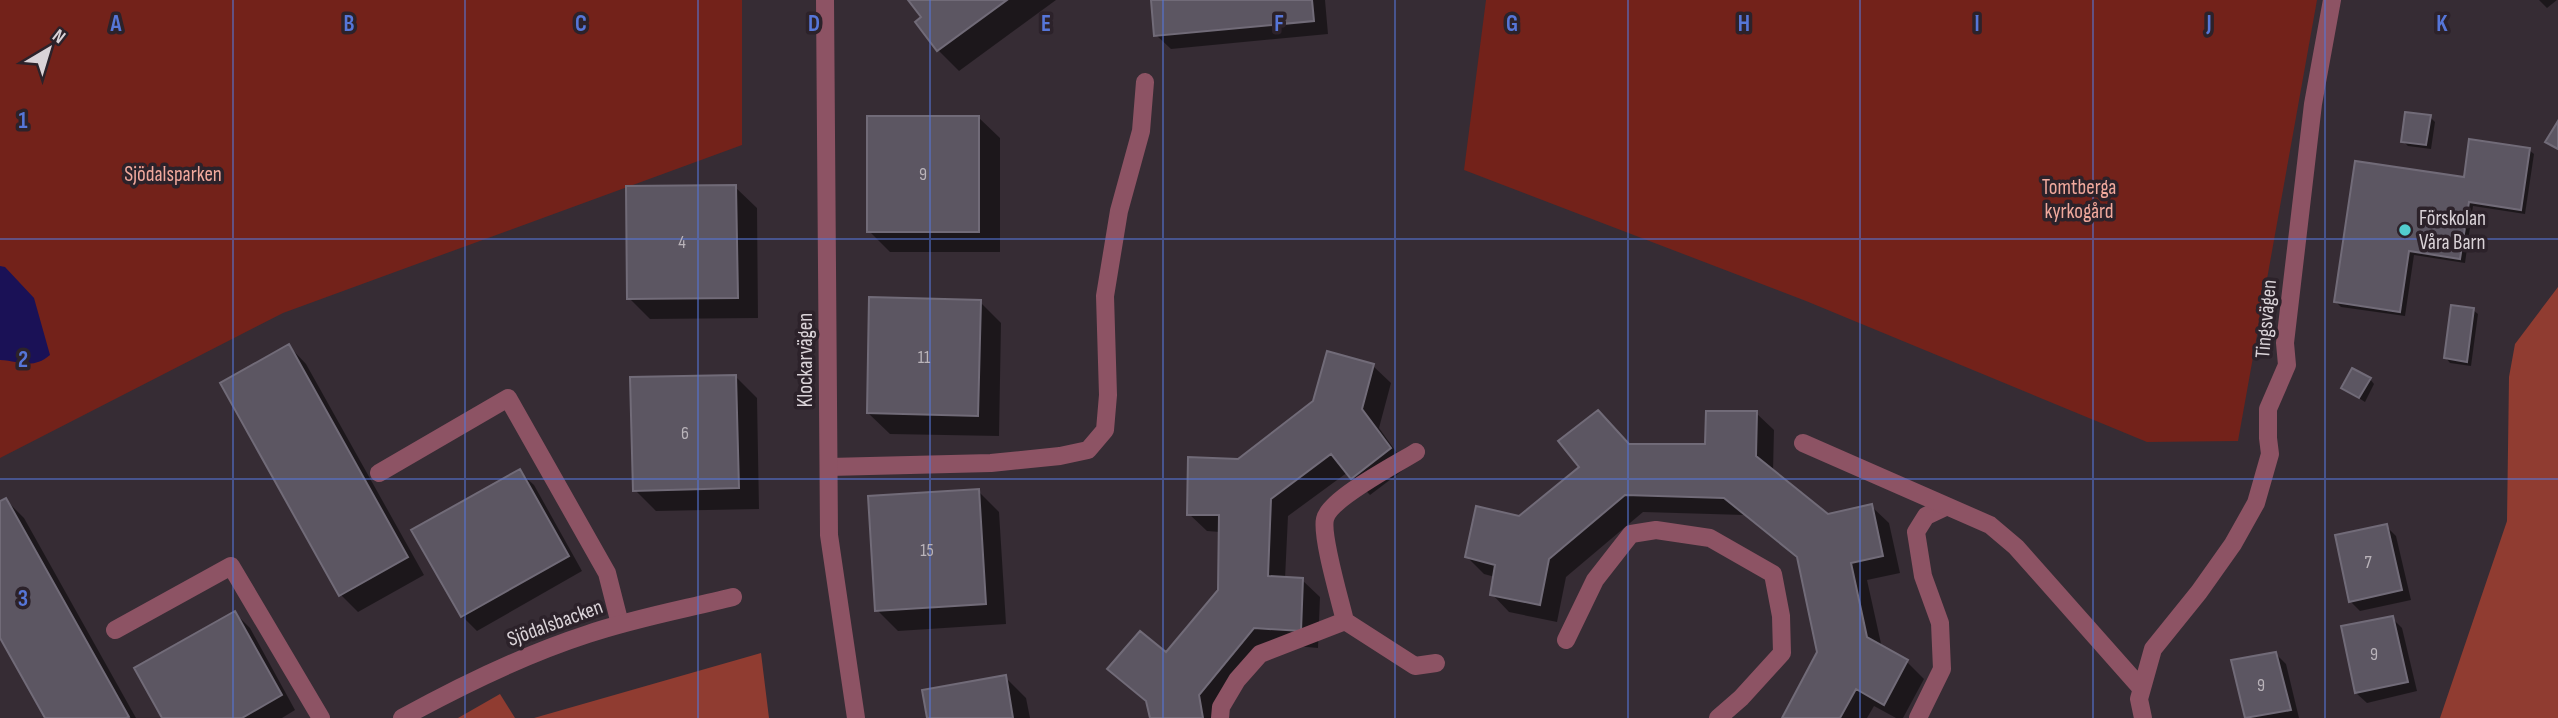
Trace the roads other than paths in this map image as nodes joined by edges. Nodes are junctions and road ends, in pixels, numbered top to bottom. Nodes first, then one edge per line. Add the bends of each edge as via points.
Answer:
1 (825, 0) edge
2 (2332, 0) edge
3 (1145, 82) dead end
4 (1803, 443) dead end
5 (1416, 452) dead end
6 (828, 467) junction
7 (379, 474) dead end
8 (1945, 507) junction
9 (733, 597) dead end
10 (1345, 621) junction
11 (620, 624) junction
12 (115, 630) dead end
13 (1566, 640) dead end
14 (1436, 663) dead end
15 (2141, 688) junction
16 (321, 718) edge
17 (402, 718) edge
18 (856, 718) edge
19 (1220, 718) edge
20 (1718, 718) edge
21 (1918, 718) edge
22 (2143, 718) edge

1 - 6 street, Klockarvägen
2 - 15 street, Tingsvägen via 2313,104 2285,342 2287,365 2268,409 2270,454 2256,503 2199,592 2153,649
3 - 6 street via 1141,131 1119,211 1105,296 1105,430 1088,450 1060,456 991,463
4 - 8 street
5 - 10 street via 1333,503 1325,518
6 - 18 street, Klockarvägen via 829,535
7 - 11 street via 508,398 607,573
8 - 15 street via 1990,525 2016,547
8 - 21 street via 1926,516 1916,531 1923,576 1940,623 1942,669
9 - 11 street, Sjödalsbacken
10 - 14 street via 1415,666
10 - 19 street via 1260,654 1237,680 1221,707
11 - 17 street, Sjödalsbacken via 519,659
12 - 16 street via 231,566
13 - 20 street via 1595,580 1631,534 1656,530 1710,538 1773,574 1781,616 1782,653
15 - 22 street, Tingsvägen

